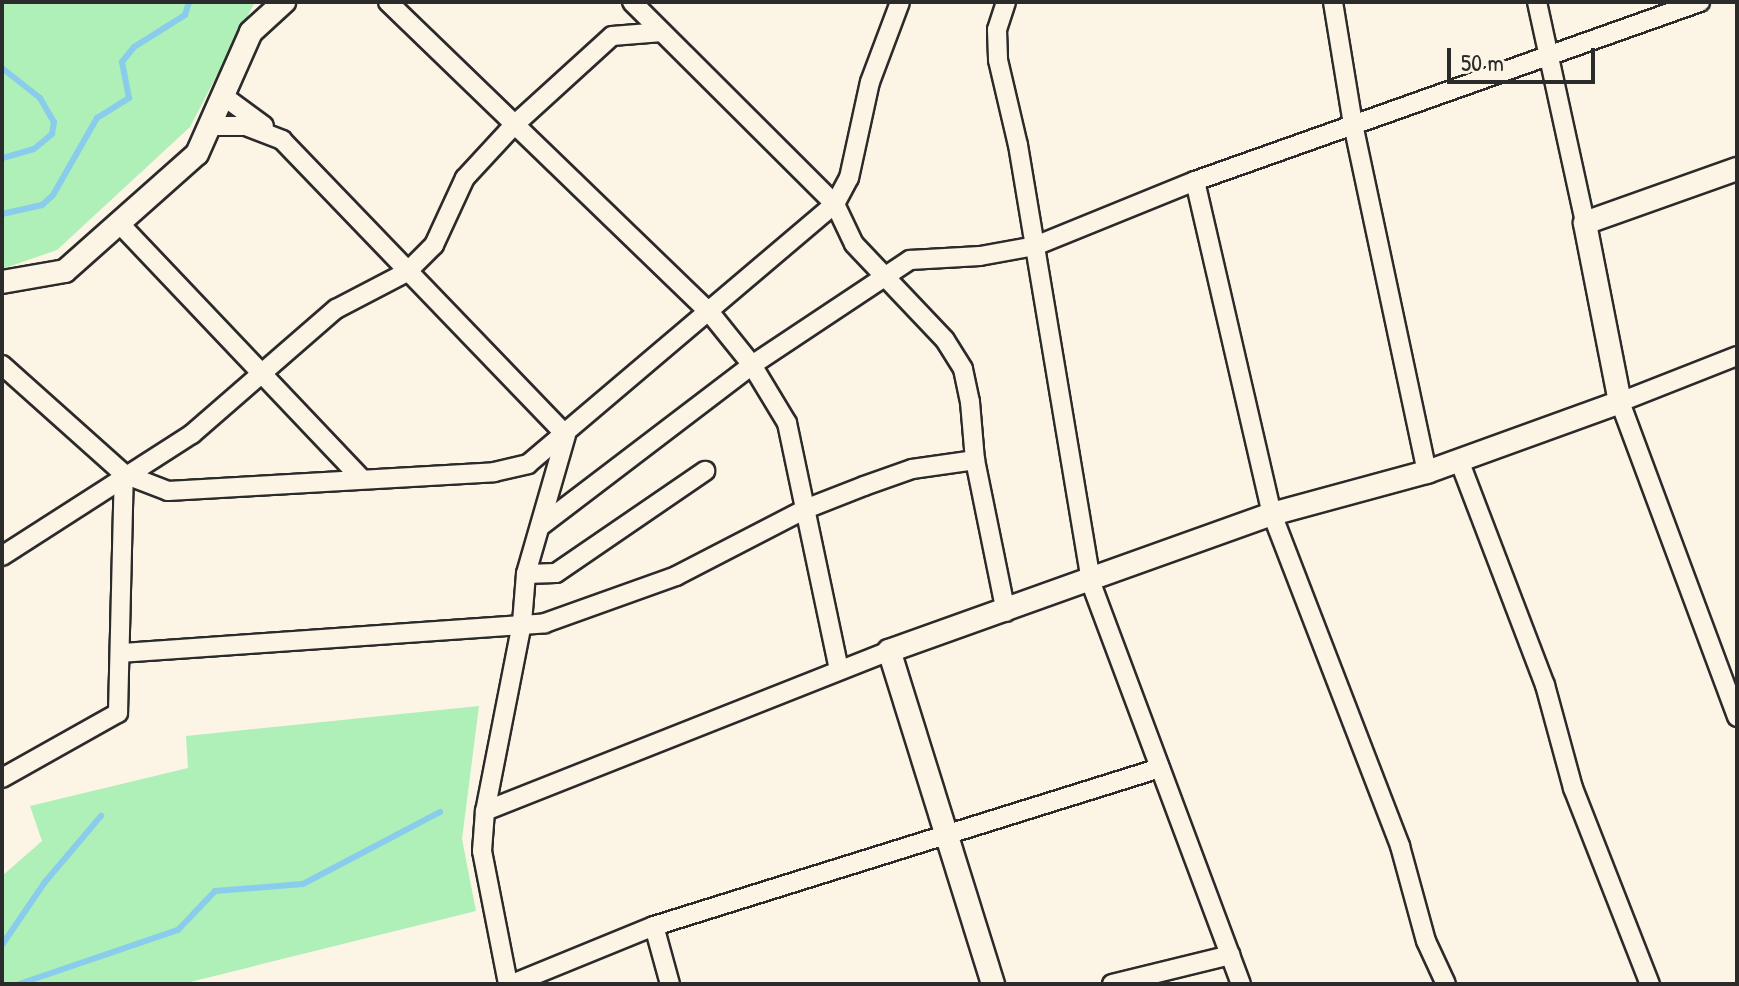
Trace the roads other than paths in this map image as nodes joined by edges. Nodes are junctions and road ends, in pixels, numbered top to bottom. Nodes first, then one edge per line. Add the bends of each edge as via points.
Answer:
1 (284, 2) edge
2 (388, 2) edge
3 (632, 2) edge
4 (1006, 2) edge
5 (1333, 2) edge
6 (1537, 2) edge
7 (1700, 2) edge
8 (896, 4) edge
9 (662, 32) junction
10 (1549, 57) junction
11 (222, 95) junction
12 (1353, 124) junction
13 (213, 126) junction
14 (512, 127) junction
15 (282, 140) junction
16 (1737, 169) edge
17 (1195, 181) junction
18 (835, 204) junction
19 (118, 222) junction
20 (1585, 223) junction
21 (1035, 246) junction
22 (407, 272) junction
23 (884, 275) junction
24 (2, 282) edge
25 (711, 314) junction
26 (1737, 356) edge
27 (2, 365) edge
28 (752, 365) junction
29 (262, 375) junction
30 (1620, 402) junction
31 (566, 435) junction
32 (975, 460) junction
33 (1459, 460) junction
34 (705, 471) dead end
35 (1427, 472) junction
36 (124, 474) junction
37 (362, 479) junction
38 (808, 508) junction
39 (1272, 514) junction
40 (542, 525) junction
41 (2, 556) edge
42 (526, 574) junction
43 (1091, 583) junction
44 (1006, 612) junction
45 (522, 623) junction
46 (889, 651) junction
47 (121, 653) junction
48 (839, 670) junction
49 (1737, 717) edge
50 (1160, 768) junction
51 (2, 778) edge
52 (485, 811) junction
53 (946, 834) junction
54 (654, 926) junction
55 (1230, 955) junction
56 (510, 984) edge
57 (670, 984) edge
58 (993, 984) edge
59 (1112, 984) edge
60 (1241, 984) edge
61 (1446, 984) edge
62 (1650, 984) edge

1 - 11 street via 251,32
2 - 14 street
3 - 9 street
4 - 21 street via 997,30 998,60
5 - 12 street
6 - 10 street
7 - 10 street
8 - 18 street via 870,82 849,178
9 - 14 street via 612,36
9 - 18 street
10 - 12 street
10 - 20 street
11 - 13 street
11 - 15 street
12 - 17 street
12 - 35 street
13 - 15 street via 246,126
13 - 19 street via 197,154
14 - 22 street via 465,178 434,245
14 - 25 street
15 - 22 street
16 - 20 street
17 - 21 street
17 - 39 street
18 - 23 street via 854,244
18 - 25 street
19 - 24 street via 65,271
19 - 29 street
20 - 30 street
21 - 23 street via 910,260
21 - 43 street
22 - 29 street via 336,309
22 - 31 street
23 - 28 street
23 - 32 street via 945,340 963,369
25 - 28 street
25 - 31 street
26 - 30 street
27 - 36 street
28 - 38 street via 787,423
28 - 40 street
29 - 36 street via 192,434
29 - 37 street
30 - 33 street
30 - 49 street
31 - 37 street via 528,464 494,472
31 - 40 street
32 - 38 street via 912,469
32 - 44 street
33 - 35 street
33 - 62 street via 1545,685 1573,788
34 - 42 street via 556,573
35 - 39 street
36 - 37 street via 168,491
36 - 41 street
36 - 47 street
38 - 45 street via 618,600 545,623
38 - 48 street
39 - 43 street
39 - 61 street via 1400,846 1426,941
40 - 42 street
42 - 45 street
43 - 44 street
43 - 50 street
44 - 46 street
45 - 47 street
45 - 52 street
46 - 48 street
46 - 53 street
47 - 51 street via 118,713
48 - 52 street
50 - 53 street
50 - 55 street
52 - 56 street via 482,851
53 - 54 street
53 - 58 street
54 - 56 street
54 - 57 street
55 - 59 street
55 - 60 street

